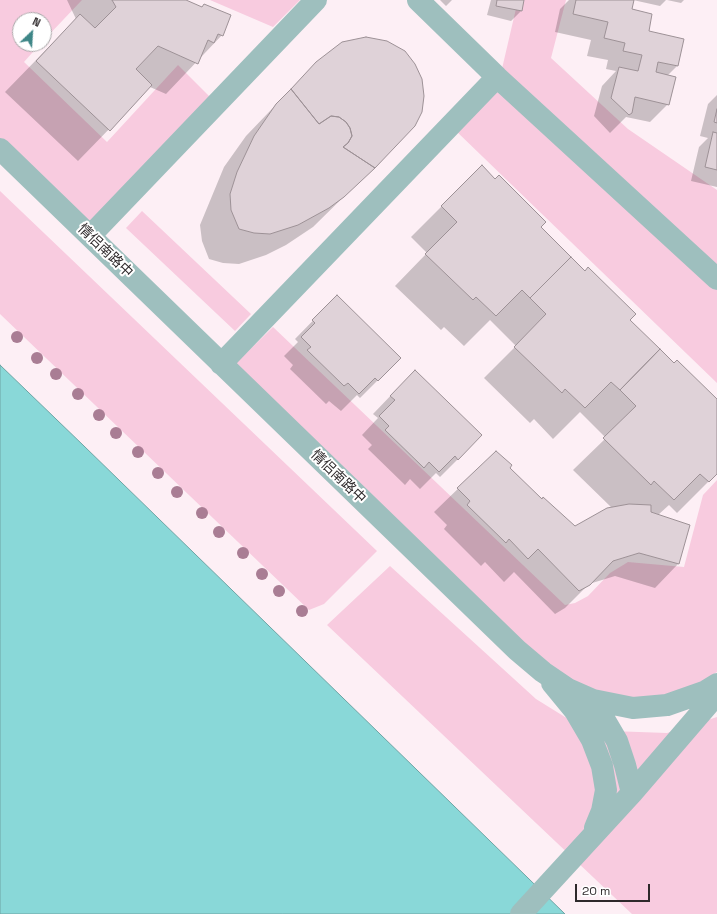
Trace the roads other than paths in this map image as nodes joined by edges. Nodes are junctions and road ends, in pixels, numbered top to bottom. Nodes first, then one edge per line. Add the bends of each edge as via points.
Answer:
1 (316, 0) edge
2 (418, 0) edge
3 (497, 77) junction
4 (0, 149) edge
5 (90, 236) junction
6 (717, 279) edge
7 (221, 364) junction
8 (543, 672) junction
9 (717, 684) edge
10 (717, 694) edge
11 (593, 700) junction
12 (632, 793) junction
13 (590, 840) junction
14 (521, 914) edge

1 - 5 street
2 - 3 street
3 - 6 street
3 - 7 street
4 - 5 street, 情侣南路中
5 - 7 street, 情侣南路中
7 - 8 street, 情侣南路中 via 517,650
8 - 11 street, 情侣南路中 via 568,689
8 - 13 street via 575,711 592,740 602,766 606,790 602,811
9 - 11 street, 情侣南路中 via 704,692 667,705 633,708
10 - 12 street
11 - 12 street via 616,741 626,765
12 - 13 street
13 - 14 street

